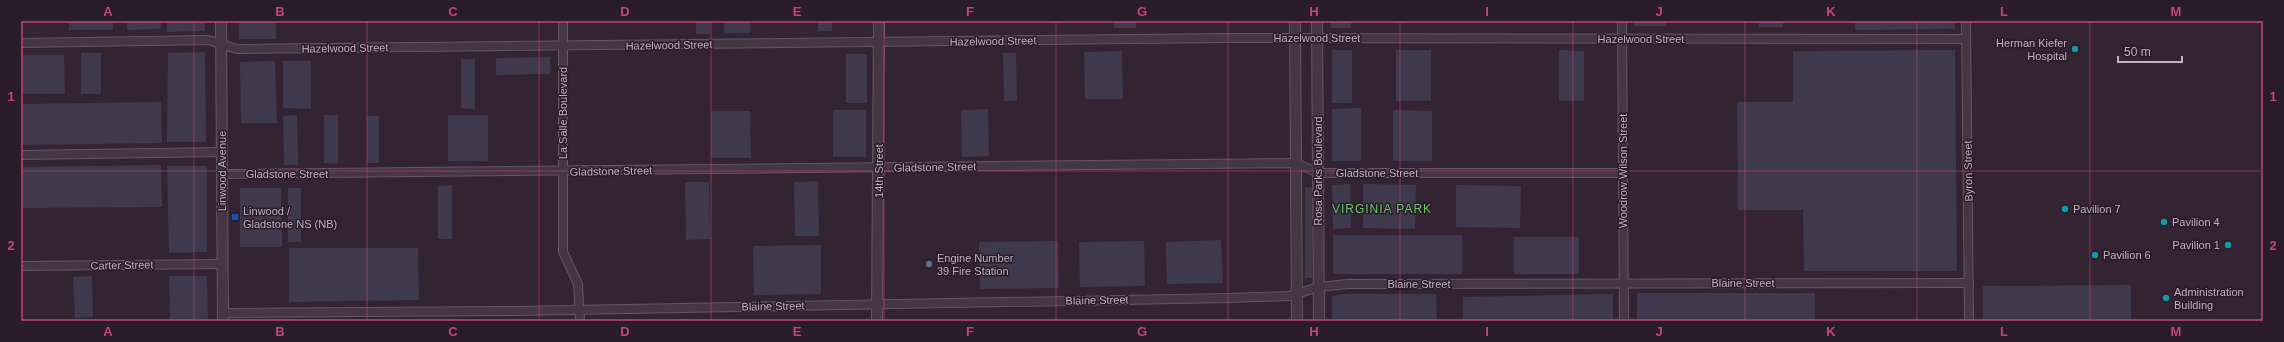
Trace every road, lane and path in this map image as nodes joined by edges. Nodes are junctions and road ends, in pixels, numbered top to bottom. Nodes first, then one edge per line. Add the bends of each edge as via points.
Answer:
1 (221, 21) edge
2 (563, 21) edge
3 (879, 21) edge
4 (1295, 21) edge
5 (1317, 21) edge
6 (1622, 21) edge
7 (1966, 21) edge
8 (1295, 38) junction
9 (1318, 38) junction
10 (1622, 39) junction
11 (1966, 39) junction
12 (879, 42) junction
13 (21, 43) edge
14 (221, 45) junction
15 (563, 46) junction
16 (222, 152) junction
17 (21, 155) edge
18 (1296, 163) junction
19 (879, 168) junction
20 (562, 172) junction
21 (1318, 173) junction
22 (1623, 173) junction
23 (222, 174) junction
24 (223, 264) junction
25 (21, 266) edge
26 (1969, 282) junction
27 (1624, 283) junction
28 (1319, 288) junction
29 (1297, 294) junction
30 (877, 304) junction
31 (580, 309) junction
32 (223, 317) edge
33 (580, 321) edge
34 (877, 321) edge
35 (1297, 321) edge
36 (1319, 321) edge
37 (1624, 321) edge
38 (1969, 321) edge

1 - 14 street, Linwood Avenue
2 - 15 street, La Salle Boulevard
3 - 12 street, 14th Street
4 - 8 street, Rosa Parks Boulevard
5 - 9 street, Rosa Parks Boulevard
6 - 10 street, Woodrow Wilson Street
7 - 11 street, Byron Street
8 - 9 street, Hazelwood Street
8 - 12 street, Hazelwood Street
8 - 18 street, Rosa Parks Boulevard
9 - 10 street, Hazelwood Street
9 - 21 street, Rosa Parks Boulevard
10 - 11 street, Hazelwood Street
10 - 22 street, Woodrow Wilson Street
11 - 26 street, Byron Street
12 - 15 street, Hazelwood Street
12 - 19 street, 14th Street
13 - 14 street, Hazelwood Street via 208,40
14 - 15 street, Hazelwood Street via 237,49
14 - 16 street, Linwood Avenue
15 - 20 street, La Salle Boulevard
16 - 17 street
16 - 23 street, Linwood Avenue
18 - 19 street, Gladstone Street
18 - 21 street, Gladstone Street
18 - 29 street, Rosa Parks Boulevard
19 - 20 street, Gladstone Street
19 - 30 street, 14th Street
20 - 23 street, Gladstone Street
20 - 31 street, La Salle Boulevard via 563,252 578,284
21 - 22 street, Gladstone Street
21 - 28 street, Rosa Parks Boulevard
22 - 27 street, Woodrow Wilson Street
23 - 24 street, Linwood Avenue
24 - 25 street, Carter Street
24 - 32 street, Linwood Avenue
26 - 27 street, Blaine Street
26 - 38 street, Byron Street
27 - 28 street, Blaine Street via 1348,284
27 - 37 street, Woodrow Wilson Street
28 - 29 street, Blaine Street
28 - 36 street, Rosa Parks Boulevard
29 - 30 street, Blaine Street via 1230,298
29 - 35 street, Rosa Parks Boulevard
30 - 31 street, Blaine Street
30 - 34 street, 14th Street
31 - 32 street, Blaine Street
31 - 33 street, La Salle Boulevard

